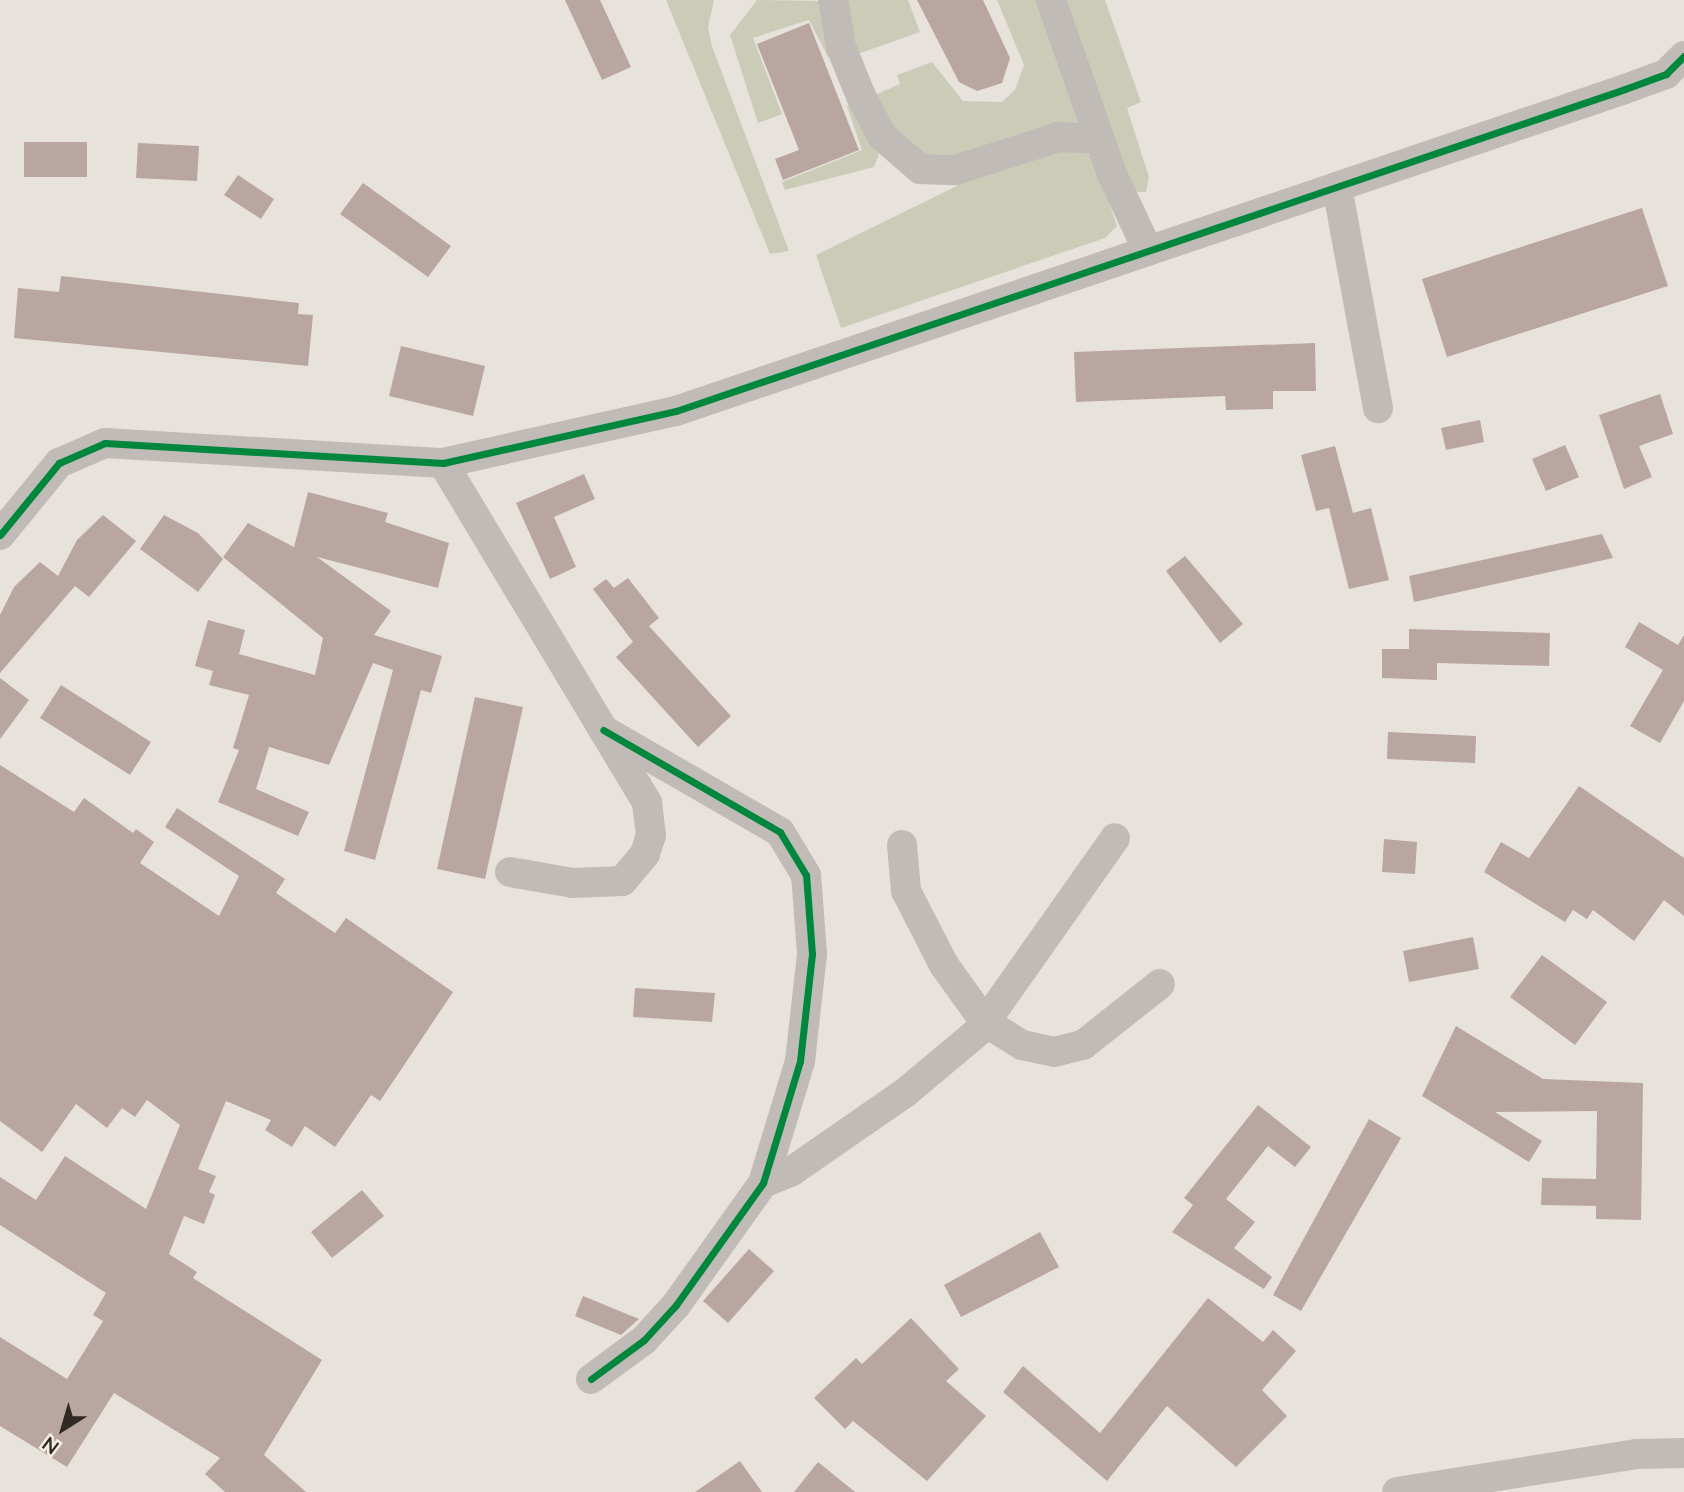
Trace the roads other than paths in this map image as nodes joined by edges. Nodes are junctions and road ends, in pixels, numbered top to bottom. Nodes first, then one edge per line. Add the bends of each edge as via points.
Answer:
1 (832, 0) edge
2 (1051, 0) edge
3 (1684, 56) edge
4 (1099, 139) junction
5 (1337, 187) junction
6 (1148, 250) junction
7 (1378, 408) dead end
8 (443, 463) junction
9 (0, 535) edge
10 (603, 730) junction
11 (1115, 838) dead end
12 (902, 845) dead end
13 (510, 872) dead end
14 (1160, 984) dead end
15 (985, 1022) junction
16 (763, 1183) junction
17 (591, 1379) dead end
18 (1684, 1453) edge
19 (1397, 1492) edge

1 - 4 street via 841,47 861,96 882,136 920,169 956,170 1058,137
2 - 4 street
3 - 5 street via 1666,74
4 - 6 street
5 - 6 street
5 - 7 street
6 - 8 street via 676,411
8 - 9 street via 105,443 59,463
8 - 10 street
10 - 13 street via 647,803 651,835 645,854 622,880 573,883
10 - 16 street via 780,832 806,875 812,954 800,1061
11 - 15 street
12 - 15 street via 906,891 944,965
14 - 15 street via 1083,1045 1054,1052 1022,1045
15 - 16 street via 906,1092 792,1171
16 - 17 street via 676,1305 644,1340
18 - 19 street via 1636,1454

